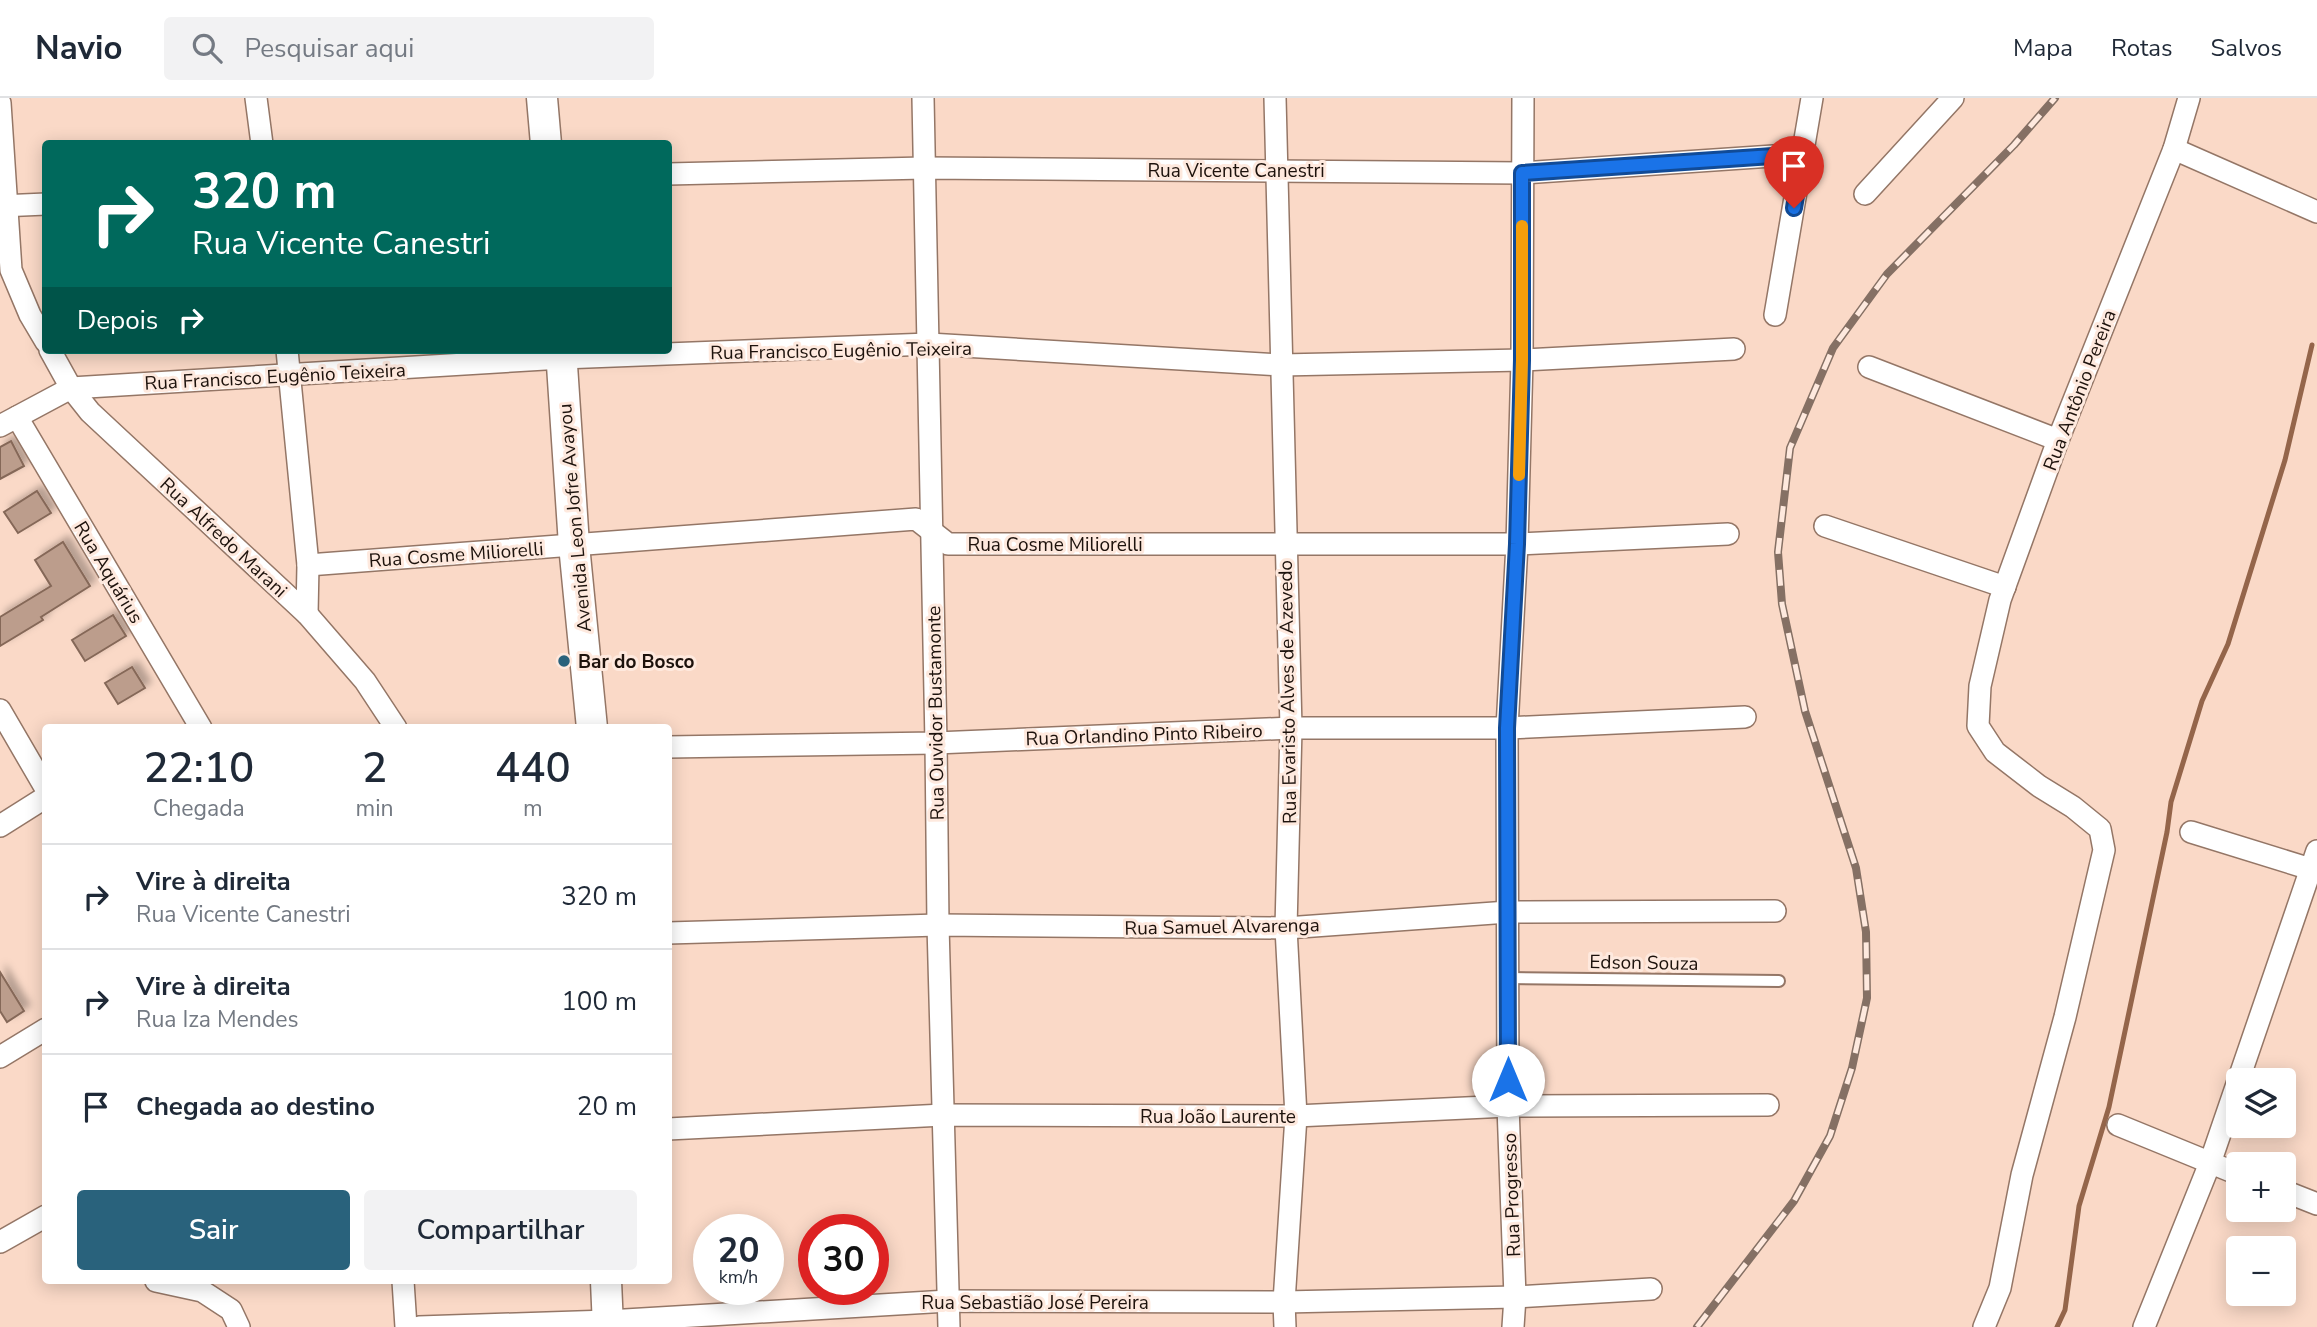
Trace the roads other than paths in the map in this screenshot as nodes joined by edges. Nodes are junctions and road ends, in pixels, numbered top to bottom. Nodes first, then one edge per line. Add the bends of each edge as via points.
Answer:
1 (256, 98) edge
2 (542, 98) edge
3 (923, 98) edge
4 (1275, 98) edge
5 (1523, 98) edge
6 (1812, 98) edge
7 (1953, 98) edge
8 (2189, 98) edge
9 (0, 103) edge
10 (261, 140) edge
11 (546, 140) edge
12 (2174, 149) junction
13 (1803, 154) junction
14 (925, 168) junction
15 (1276, 170) junction
16 (1522, 173) junction
17 (672, 174) edge
18 (1865, 194) dead end
19 (42, 204) edge
20 (3, 206) edge
21 (2317, 212) edge
22 (1775, 315) dead end
23 (42, 335) edge
24 (929, 344) junction
25 (1734, 349) dead end
26 (672, 351) edge
27 (52, 354) edge
28 (287, 354) edge
29 (561, 354) edge
30 (1522, 360) junction
31 (1281, 365) junction
32 (1869, 367) dead end
33 (290, 375) junction
34 (71, 388) junction
35 (8, 421) edge
36 (2058, 440) junction
37 (1825, 526) dead end
38 (931, 530) junction
39 (1728, 534) dead end
40 (1285, 543) junction
41 (1517, 544) junction
42 (574, 545) junction
43 (308, 565) junction
44 (2005, 587) junction
45 (307, 614) junction
46 (0, 710) edge
47 (1745, 717) dead end
48 (198, 724) edge
49 (393, 724) edge
50 (592, 724) edge
51 (1291, 728) junction
52 (1507, 728) junction
53 (936, 743) junction
54 (672, 747) edge
55 (42, 782) edge
56 (42, 800) edge
57 (0, 826) edge
58 (2191, 832) dead end
59 (2315, 864) edge
60 (1775, 911) dead end
61 (1508, 912) junction
62 (938, 925) junction
63 (1286, 928) junction
64 (672, 933) edge
65 (1508, 978) junction
66 (1779, 981) dead end
67 (42, 1031) edge
68 (0, 1058) edge
69 (1508, 1105) junction
70 (1769, 1105) dead end
71 (943, 1115) junction
72 (1296, 1116) junction
73 (2118, 1125) dead end
74 (672, 1129) edge
75 (2210, 1163) junction
76 (2226, 1169) edge
77 (2296, 1196) edge
78 (2317, 1204) edge
79 (42, 1218) edge
80 (0, 1242) edge
81 (169, 1284) edge
82 (403, 1284) edge
83 (606, 1284) edge
84 (1651, 1289) dead end
85 (1515, 1297) junction
86 (948, 1301) junction
87 (1284, 1302) junction
88 (608, 1324) edge
89 (239, 1327) edge
90 (406, 1327) edge
91 (419, 1327) edge
92 (949, 1327) edge
93 (1285, 1327) edge
94 (1513, 1327) edge
95 (1984, 1327) edge
96 (2144, 1327) edge

1 - 10 street
2 - 11 street
3 - 14 street, Rua Ouvidor Bustamonte
4 - 15 street, Rua Evaristo Alves de Azevedo
5 - 16 street, Rua Progresso
6 - 13 street
7 - 18 street
8 - 12 street, Rua Antônio Pereira
9 - 20 street
12 - 21 street
12 - 36 street, Rua Antônio Pereira
13 - 16 street, Rua Vicente Canestri
13 - 22 street
14 - 15 street, Rua Vicente Canestri
14 - 17 street, Rua Vicente Canestri
14 - 24 street, Rua Ouvidor Bustamonte
15 - 16 street, Rua Vicente Canestri
15 - 31 street, Rua Evaristo Alves de Azevedo
16 - 30 street, Rua Progresso
19 - 20 street
20 - 23 street via 11,270
24 - 26 street, Rua Francisco Eugênio Teixeira
24 - 31 street, Rua Francisco Eugênio Teixeira
24 - 38 street, Rua Ouvidor Bustamonte
25 - 30 street, Rua Francisco Eugênio Teixeira
27 - 34 street, Rua Alfredo Marani
28 - 33 street
29 - 33 street, Rua Francisco Eugênio Teixeira
29 - 42 street, Avenida Leon Jofre Avayou
30 - 31 street, Rua Francisco Eugênio Teixeira
30 - 41 street, Rua Progresso
31 - 40 street, Rua Evaristo Alves de Azevedo
32 - 36 street
33 - 34 street, Rua Francisco Eugênio Teixeira
33 - 43 street
34 - 35 street, Rua Francisco Eugênio Teixeira
34 - 45 street, Rua Alfredo Marani via 90,412
35 - 48 street, Rua Aquárius
36 - 44 street, Rua Antônio Pereira
37 - 44 street
38 - 40 street, Rua Cosme Miliorelli via 948,544
38 - 42 street, Rua Cosme Miliorelli via 916,519
38 - 53 street, Rua Ouvidor Bustamonte
39 - 41 street, Rua Cosme Miliorelli
40 - 41 street, Rua Cosme Miliorelli
40 - 51 street, Rua Evaristo Alves de Azevedo
41 - 52 street, Rua Progresso
42 - 43 street, Rua Cosme Miliorelli
42 - 50 street, Avenida Leon Jofre Avayou
43 - 45 street
44 - 95 street, Rua Antônio Pereira via 1980,686 1978,726 1995,752 2100,829 2105,850 2022,1175 2000,1288
45 - 49 street, Rua Alfredo Marani via 365,681
46 - 55 street
47 - 52 street, Rua Orlandino Pinto Ribeiro
51 - 52 street, Rua Orlandino Pinto Ribeiro
51 - 53 street, Rua Orlandino Pinto Ribeiro
51 - 63 street, Rua Evaristo Alves de Azevedo
52 - 61 street, Rua Progresso
53 - 54 street, Rua Orlandino Pinto Ribeiro
53 - 62 street, Rua Ouvidor Bustamonte
56 - 57 street
58 - 59 street
59 - 75 street
60 - 61 street, Rua Samuel Alvarenga
61 - 63 street, Rua Samuel Alvarenga
61 - 65 street, Rua Progresso
62 - 63 street, Rua Samuel Alvarenga
62 - 64 street, Rua Samuel Alvarenga
62 - 71 street, Rua Ouvidor Bustamonte
63 - 72 street, Rua Evaristo Alves de Azevedo
65 - 66 lane, Edson Souza
65 - 69 street, Rua Progresso
67 - 68 street
69 - 70 street, Rua João Laurente
69 - 72 street, Rua João Laurente
69 - 85 street, Rua Progresso
71 - 72 street, Rua João Laurente
71 - 74 street, Rua João Laurente
71 - 86 street, Rua Ouvidor Bustamonte
72 - 87 street, Rua Evaristo Alves de Azevedo
73 - 75 street
75 - 76 street
75 - 96 street
77 - 78 street
79 - 80 street
81 - 89 street via 202,1292 230,1310
82 - 90 street
83 - 88 street
84 - 85 street, Rua Sebastião José Pereira
85 - 87 street, Rua Sebastião José Pereira
85 - 94 street, Rua Progresso
86 - 87 street, Rua Sebastião José Pereira
86 - 88 street, Rua Sebastião José Pereira
86 - 92 street, Rua Ouvidor Bustamonte
87 - 93 street, Rua Evaristo Alves de Azevedo
88 - 91 street, Rua Sebastião José Pereira

